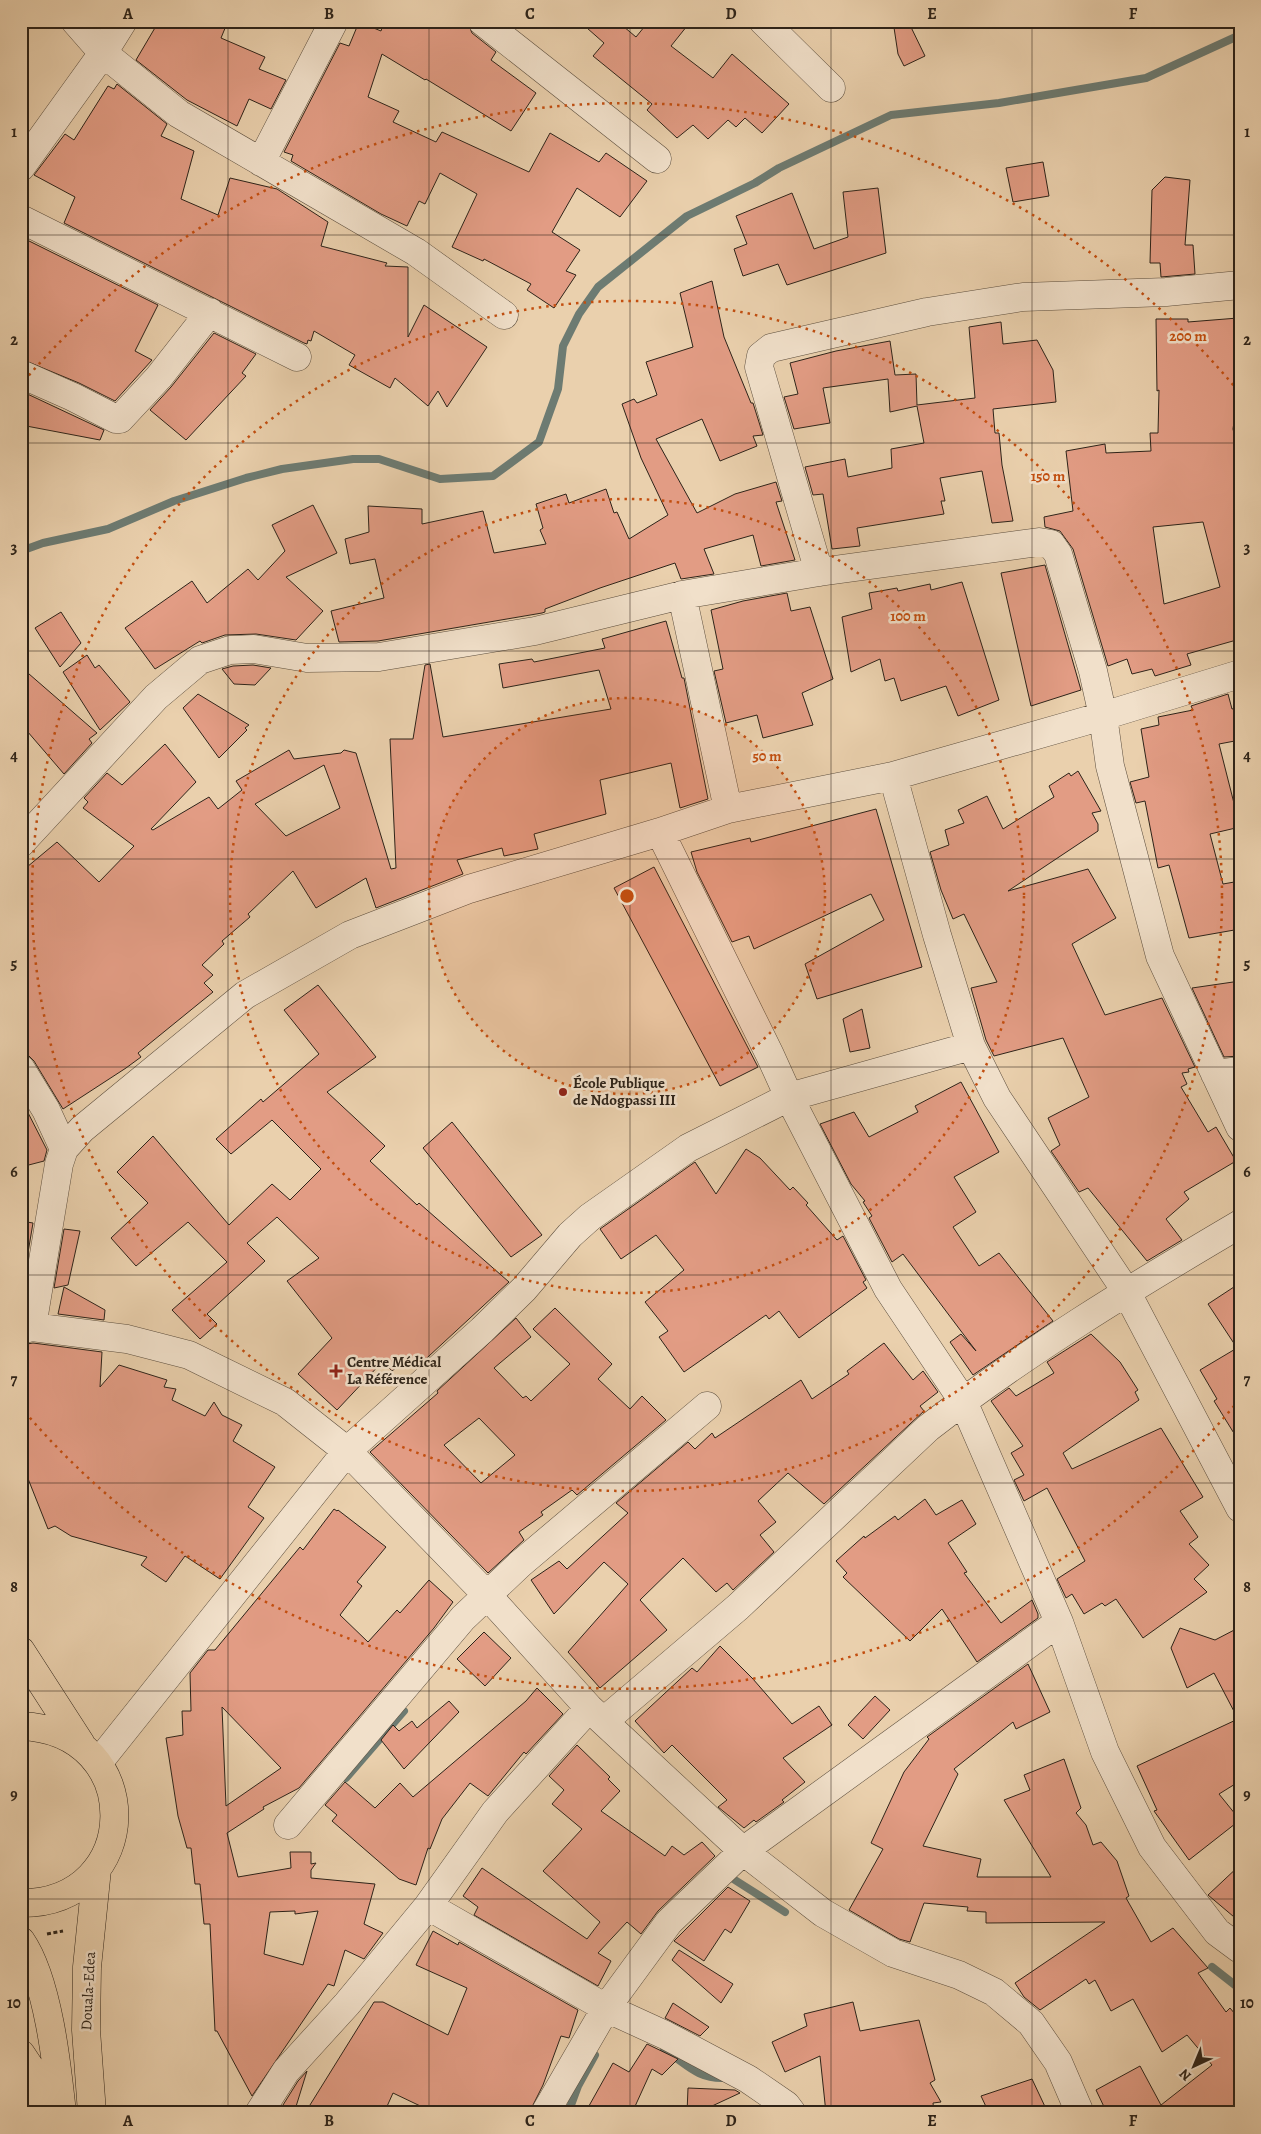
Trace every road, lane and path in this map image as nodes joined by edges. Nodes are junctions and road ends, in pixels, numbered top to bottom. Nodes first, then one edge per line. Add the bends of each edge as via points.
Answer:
1 (75, 21) edge
2 (123, 21) edge
3 (334, 21) edge
4 (482, 21) edge
5 (763, 21) edge
6 (103, 53) junction
7 (831, 88) dead end
8 (657, 159) dead end
9 (261, 162) junction
10 (21, 167) edge
11 (21, 219) edge
12 (1240, 286) edge
13 (210, 312) junction
14 (504, 315) dead end
15 (297, 357) dead end
16 (21, 374) edge
17 (819, 572) junction
18 (682, 595) junction
19 (1240, 674) edge
20 (1104, 716) junction
21 (893, 776) junction
22 (728, 810) junction
23 (660, 832) junction
24 (21, 843) edge
25 (971, 1046) junction
26 (21, 1069) edge
27 (1227, 1072) edge
28 (789, 1097) junction
29 (1240, 1127) edge
30 (64, 1149) junction
31 (1240, 1224) edge
32 (1126, 1291) junction
33 (27, 1328) edge
34 (963, 1401) junction
35 (707, 1406) dead end
36 (347, 1451) junction
37 (1240, 1508) edge
38 (487, 1595) junction
39 (1059, 1622) junction
40 (21, 1651) edge
41 (597, 1714) junction
42 (21, 1726) edge
43 (91, 1755) junction
44 (288, 1825) dead end
45 (743, 1851) junction
46 (97, 1869) junction
47 (21, 1903) edge
48 (428, 1906) junction
49 (92, 1931) junction
50 (23, 1943) edge
51 (1240, 1949) edge
52 (606, 2008) junction
53 (21, 2054) edge
54 (47, 2113) edge
55 (62, 2113) edge
56 (92, 2113) edge
57 (259, 2113) edge
58 (545, 2113) edge
59 (792, 2113) edge
60 (1080, 2113) edge

1 - 6 street
2 - 6 street
3 - 9 street
4 - 8 street
5 - 7 street
6 - 9 street via 179,114
6 - 10 street
9 - 14 street via 416,252
11 - 13 street
12 - 17 street via 1023,297 927,312 772,348 761,356 759,367
13 - 15 street
13 - 16 street via 159,377 120,419
17 - 18 street
17 - 20 street via 1039,542 1051,544 1061,563
18 - 22 street
18 - 24 street via 534,631 379,657 307,658 254,649 230,650 200,660 156,697
19 - 20 street
20 - 21 street
20 - 27 street via 1110,766 1160,956
21 - 22 street
21 - 25 street
22 - 23 street
23 - 28 street
23 - 30 street via 469,889 350,935 245,995 109,1106
25 - 28 street
25 - 32 street via 997,1098
26 - 30 street via 46,1110
27 - 29 street
28 - 34 street via 888,1289
28 - 36 street via 688,1148 590,1217 482,1330
30 - 33 street
31 - 32 street
32 - 34 street
32 - 37 street
33 - 36 street via 127,1339 190,1355 285,1402
34 - 39 street
34 - 41 street via 928,1428 738,1607
35 - 38 street
36 - 38 street
36 - 43 street
38 - 41 street
38 - 44 street via 463,1618
39 - 45 street
39 - 51 street via 1105,1752 1152,1847 1217,1932
40 - 43 highway
41 - 45 street
41 - 48 street via 495,1812
42 - 43 highway via 42,1727 64,1735
43 - 46 highway via 111,1790 114,1804 114,1827 109,1848
45 - 52 street via 669,1922
45 - 60 street via 823,1913 893,1953 959,1975 994,1992 1031,2023 1058,2062
46 - 47 highway via 60,1898
46 - 49 highway, Douala-Edea
48 - 52 street
48 - 57 street via 347,2004 286,2071
49 - 50 path via 69,1930
49 - 56 highway, Douala-Edea via 87,1967 86,2030
50 - 55 highway via 37,1974 56,2056
52 - 58 street
52 - 59 street via 748,2079 786,2105
53 - 54 highway via 31,2069

